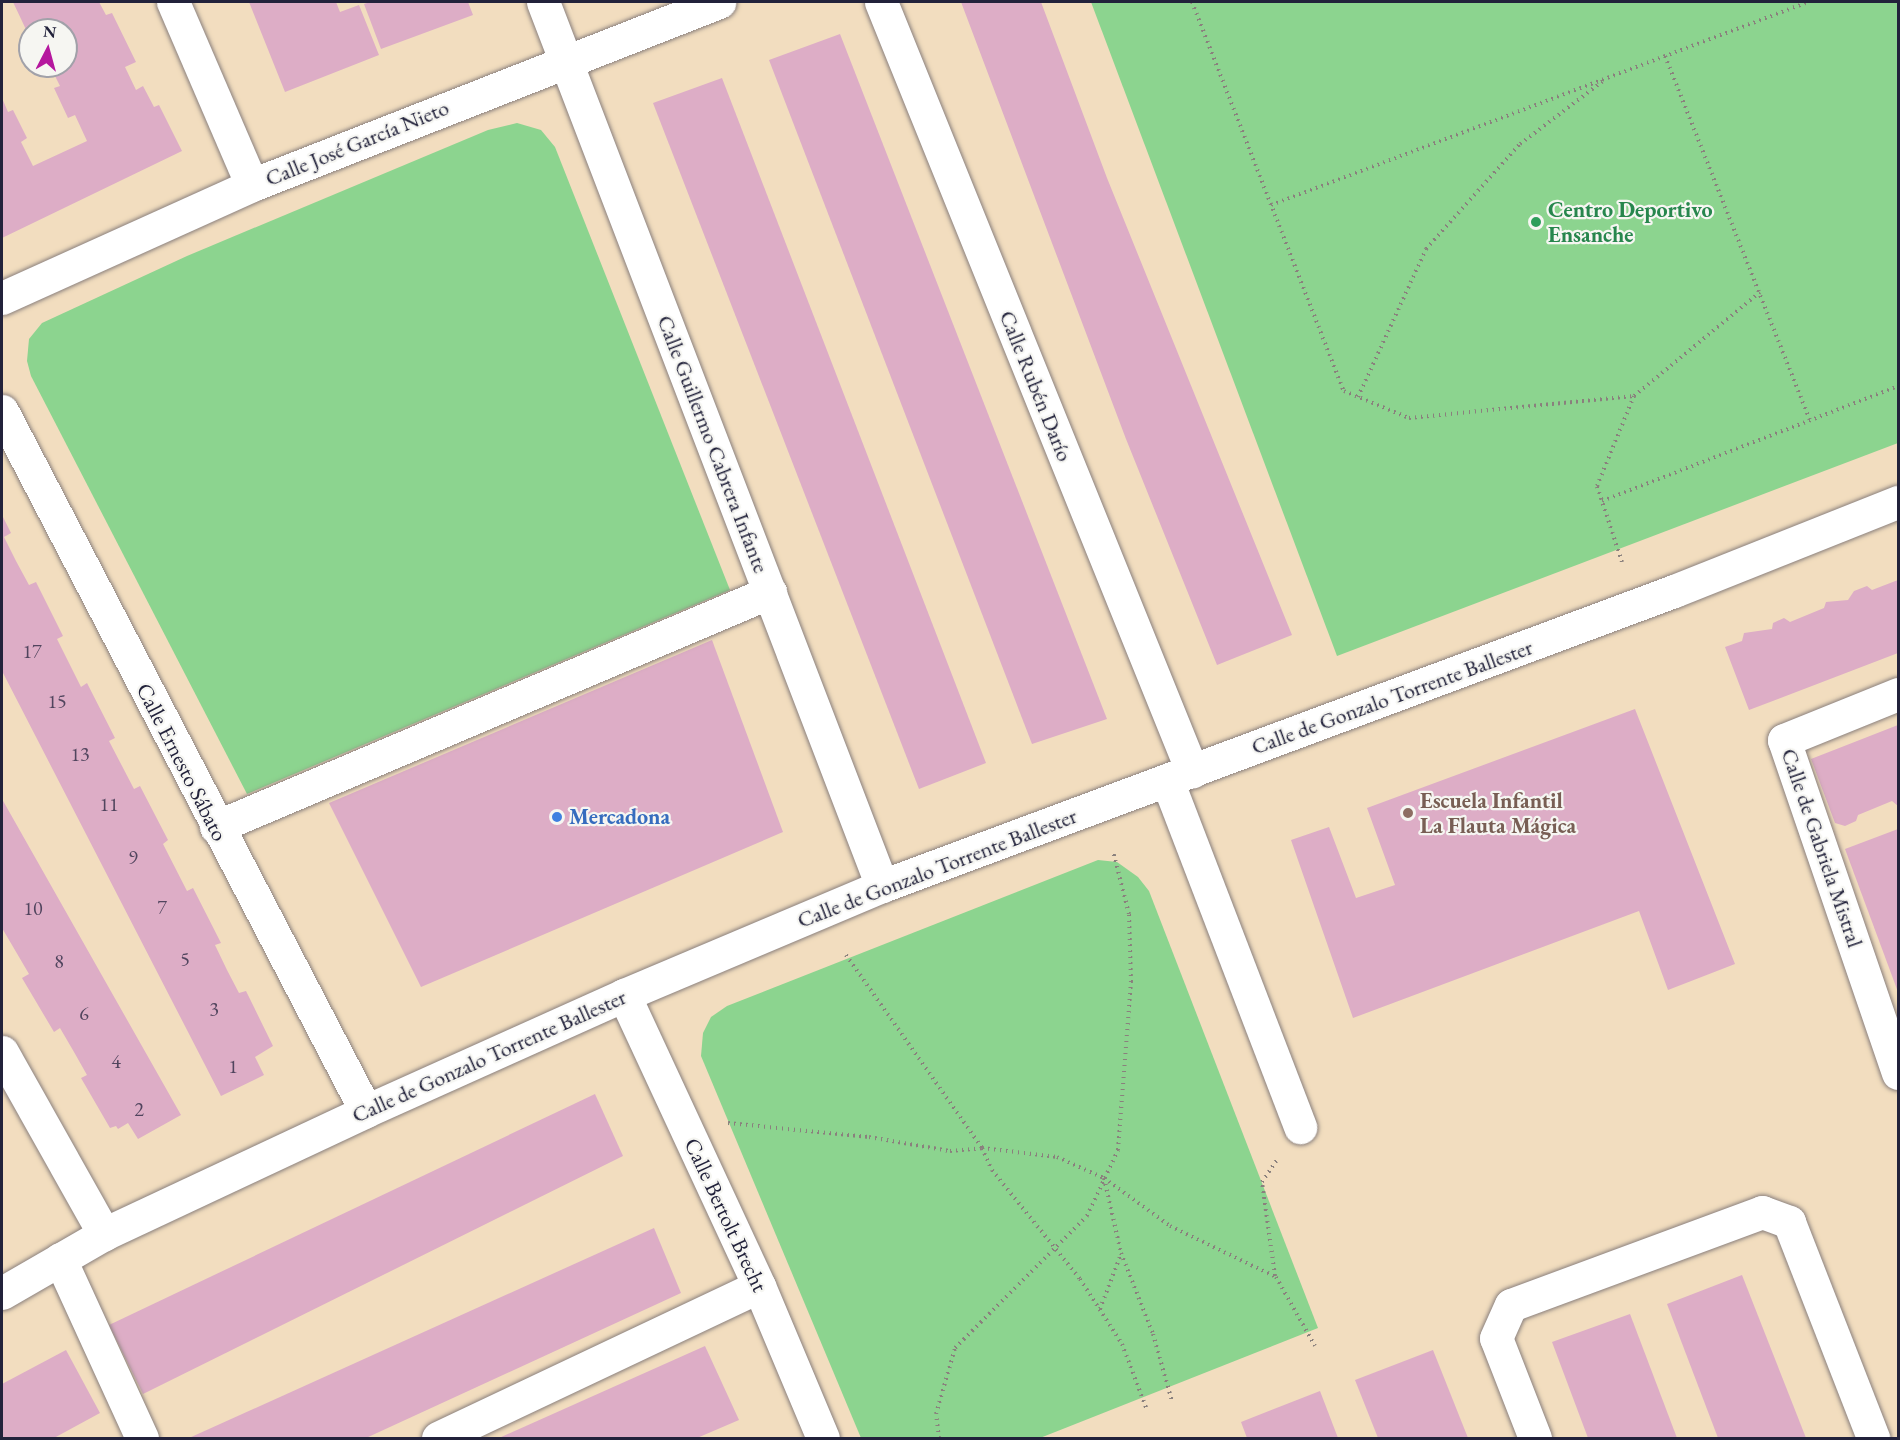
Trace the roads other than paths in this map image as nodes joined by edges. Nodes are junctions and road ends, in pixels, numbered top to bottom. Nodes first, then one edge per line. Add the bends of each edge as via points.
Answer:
1 (173, 2) edge
2 (543, 2) edge
3 (719, 2) edge
4 (881, 2) edge
5 (565, 60) junction
6 (252, 185) junction
7 (2, 298) edge
8 (2, 411) edge
9 (1899, 502) edge
10 (770, 592) junction
11 (1899, 694) edge
12 (1180, 776) junction
13 (216, 827) junction
14 (882, 886) junction
15 (624, 995) junction
16 (2, 1052) edge
17 (1899, 1073) edge
18 (366, 1112) junction
19 (1300, 1127) road end
20 (104, 1234) junction
21 (60, 1259) junction
22 (759, 1287) junction
23 (2, 1293) edge
24 (142, 1438) edge
25 (438, 1438) edge
26 (823, 1438) edge
27 (1535, 1438) edge
28 (1873, 1438) edge

1 - 6 street
2 - 5 street, Calle Guillermo Cabrera Infante
3 - 5 street, Calle José García Nieto
4 - 12 street, Calle Rubén Darío
5 - 6 street, Calle José García Nieto
5 - 10 street, Calle Guillermo Cabrera Infante
6 - 7 street, Calle José García Nieto
8 - 13 street, Calle Ernesto Sábato
9 - 12 street, Calle de Gonzalo Torrente Ballester via 1674,591
10 - 13 street
10 - 14 street, Calle Guillermo Cabrera Infante
11 - 17 street, Calle de Gabriela Mistral via 1784,740
12 - 14 street, Calle de Gonzalo Torrente Ballester
12 - 19 street, Calle Rubén Darío
13 - 18 street, Calle Ernesto Sábato
14 - 15 street, Calle de Gonzalo Torrente Ballester
15 - 18 street, Calle de Gonzalo Torrente Ballester
15 - 22 street, Calle Bertolt Brecht
16 - 20 street
18 - 20 street, Calle de Gonzalo Torrente Ballester
20 - 21 street, Calle de Gonzalo Torrente Ballester
21 - 23 street, Calle de Gonzalo Torrente Ballester
21 - 24 street
22 - 25 street
22 - 26 street, Calle Bertolt Brecht
27 - 28 street via 1496,1338 1511,1305 1762,1212 1789,1222

